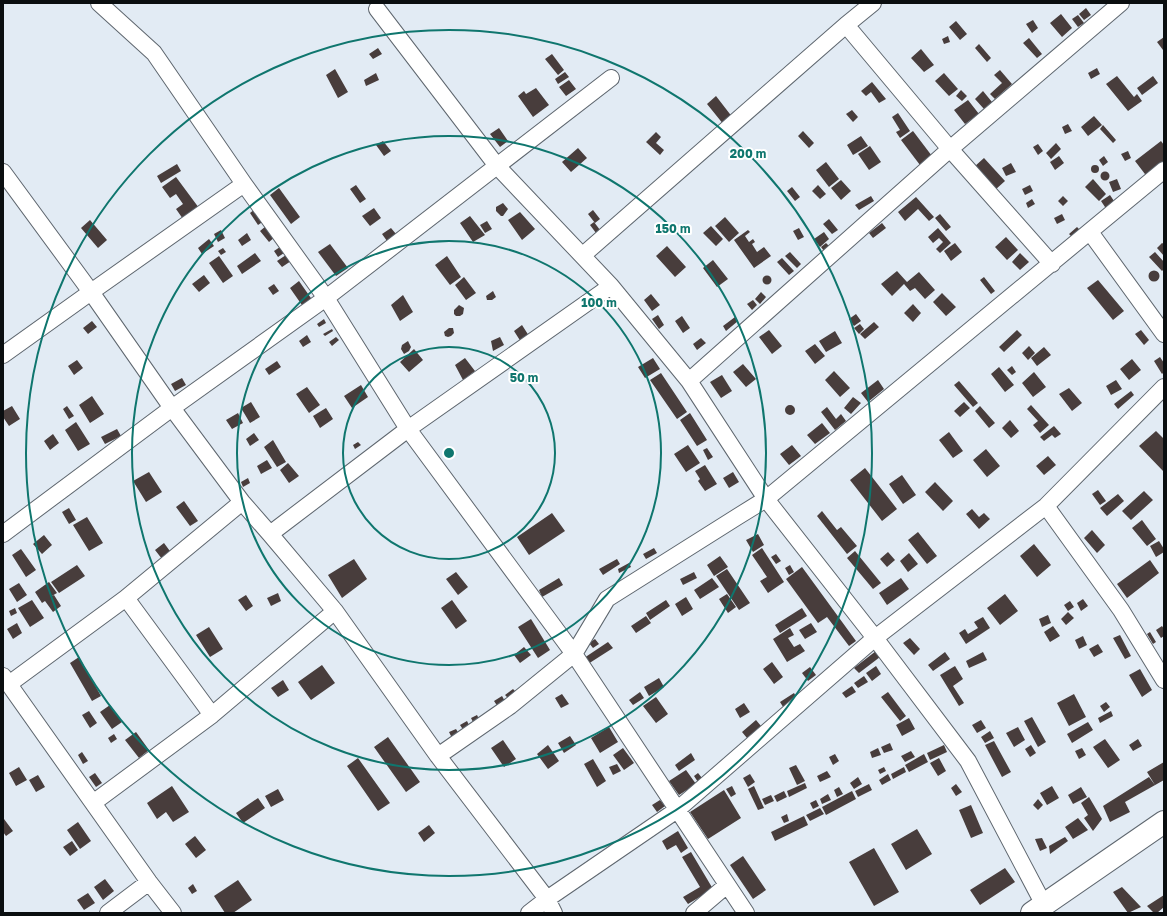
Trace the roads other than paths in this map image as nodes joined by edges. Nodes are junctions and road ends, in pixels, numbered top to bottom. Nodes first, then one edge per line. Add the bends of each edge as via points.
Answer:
1 (99, 3) edge
2 (874, 3) edge
3 (1121, 3) edge
4 (377, 9) dead end
5 (846, 25) junction
6 (611, 78) dead end
7 (950, 149) junction
8 (497, 166) junction
9 (1164, 170) edge
10 (3, 172) edge
11 (244, 184) junction
12 (1090, 232) junction
13 (583, 256) junction
14 (1052, 264) junction
15 (611, 286) junction
16 (90, 292) junction
17 (326, 298) junction
18 (1164, 334) edge
19 (3, 355) edge
20 (689, 381) junction
21 (1164, 387) edge
22 (172, 408) junction
23 (408, 429) junction
24 (766, 499) junction
25 (242, 502) junction
26 (1046, 506) junction
27 (3, 534) edge
28 (270, 534) junction
29 (126, 598) junction
30 (334, 611) junction
31 (875, 638) junction
32 (574, 654) junction
33 (6, 680) edge
34 (1164, 680) edge
35 (212, 715) junction
36 (438, 756) junction
37 (93, 803) junction
38 (677, 810) junction
39 (1164, 822) edge
40 (149, 882) junction
41 (727, 885) junction
42 (547, 898) junction
43 (1038, 909) edge
44 (108, 913) edge
45 (173, 913) edge
46 (529, 913) edge
47 (554, 913) edge
48 (694, 913) edge
49 (746, 913) edge

1 - 11 street via 154,53
2 - 5 street
3 - 7 street
4 - 8 street
5 - 7 street
5 - 13 street
6 - 8 street
7 - 14 street
7 - 20 street
8 - 13 street
8 - 17 street
9 - 12 street
10 - 16 street
11 - 16 street
11 - 17 street
12 - 14 street
12 - 18 street
13 - 15 street
14 - 24 street
15 - 20 street
15 - 23 street
16 - 19 street
16 - 22 street
17 - 22 street
17 - 23 street
20 - 24 street
21 - 26 street
22 - 25 street
22 - 27 street
23 - 28 street
23 - 32 street
24 - 31 street
24 - 32 street via 607,599
25 - 28 street
25 - 29 street
26 - 31 street
26 - 34 street via 1121,610
28 - 30 street
29 - 33 street
29 - 35 street
30 - 35 street
30 - 36 street
31 - 38 street
31 - 43 street via 968,761
32 - 36 street via 510,706
32 - 38 street
33 - 37 street
35 - 37 street
36 - 42 street
37 - 40 street
38 - 41 street
38 - 42 street
39 - 43 main road
40 - 44 street
40 - 45 street
41 - 48 street
41 - 49 street
42 - 46 street
42 - 47 street

